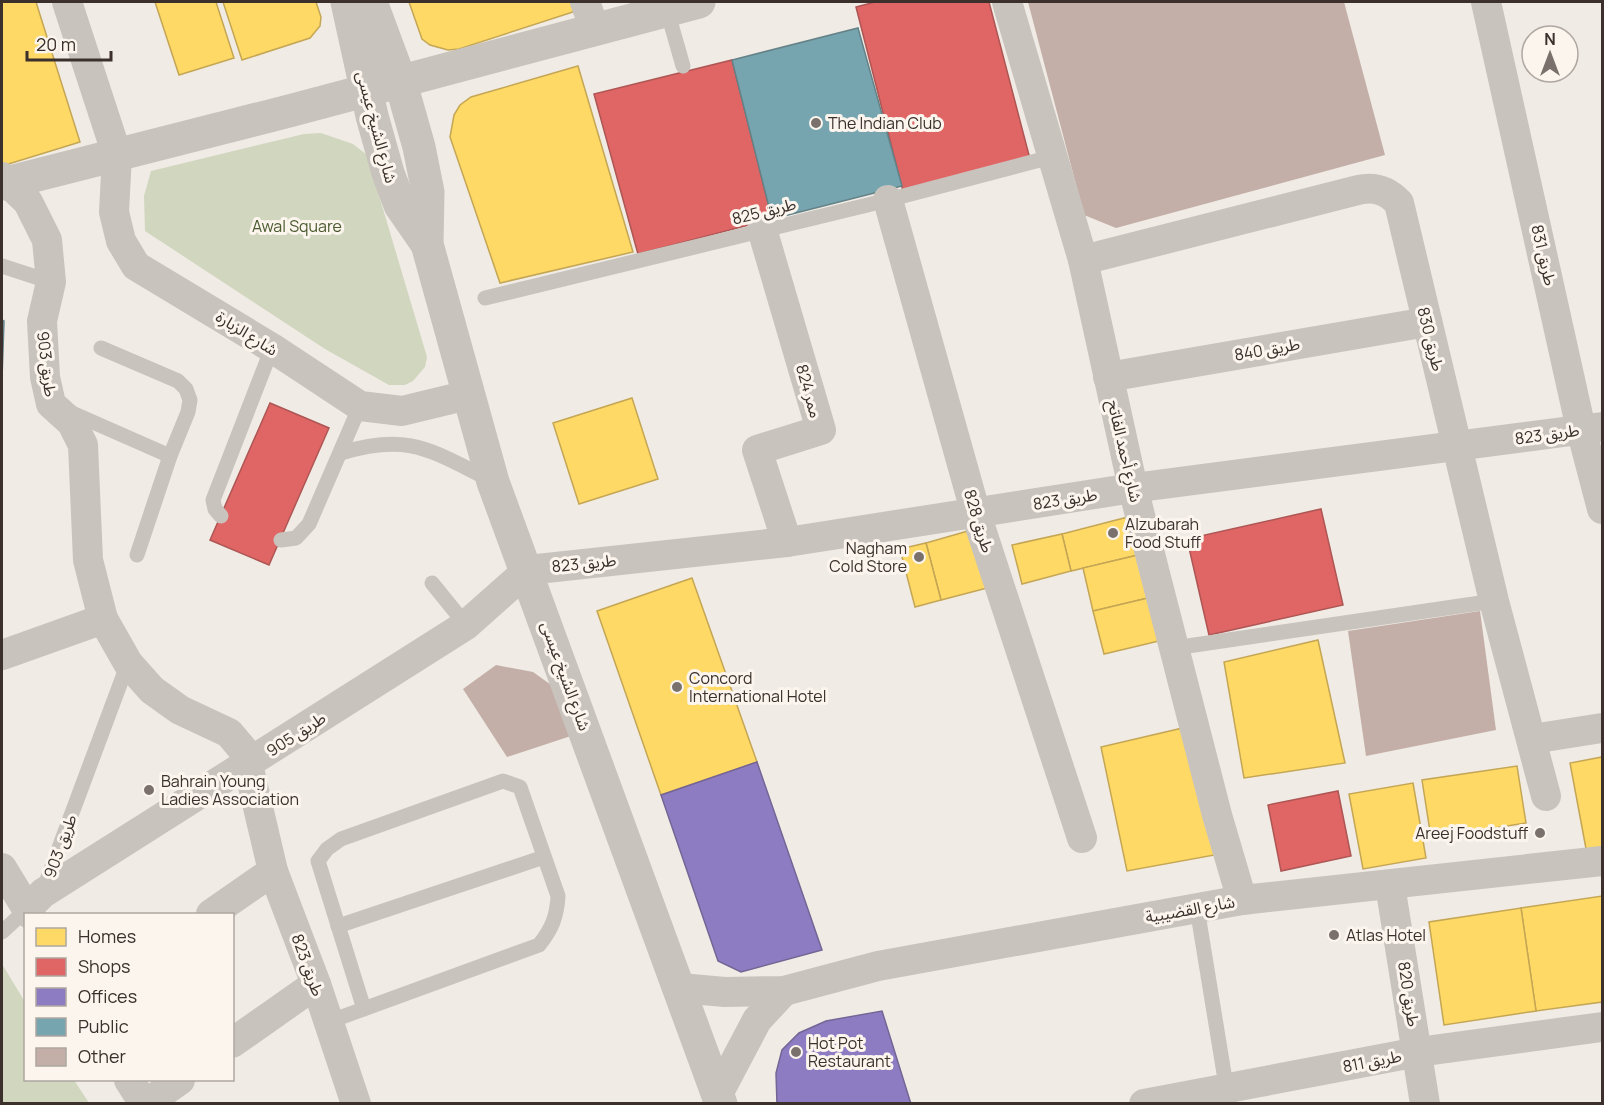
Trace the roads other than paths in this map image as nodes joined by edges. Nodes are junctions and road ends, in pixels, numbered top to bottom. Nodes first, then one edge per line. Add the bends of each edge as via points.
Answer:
1 (67, 2) edge
2 (347, 2) edge
3 (371, 2) edge
4 (699, 2) edge
5 (1007, 2) edge
6 (1486, 2) edge
7 (667, 10) junction
8 (590, 14) edge
9 (683, 66) dead end
10 (400, 80) junction
11 (366, 90) junction
12 (117, 155) junction
13 (1051, 157) junction
14 (3, 181) edge
15 (888, 200) junction
16 (762, 229) junction
17 (427, 244) junction
18 (1083, 260) junction
19 (2, 266) edge
20 (51, 282) junction
21 (485, 298) dead end
22 (1427, 322) junction
23 (101, 348) dead end
24 (272, 348) junction
25 (1108, 377) junction
26 (468, 395) junction
27 (51, 404) junction
28 (360, 406) junction
29 (1592, 428) edge
30 (1457, 448) junction
31 (341, 453) junction
32 (170, 456) junction
33 (493, 482) junction
34 (1133, 488) junction
35 (1602, 509) edge
36 (976, 514) junction
37 (221, 516) dead end
38 (281, 540) dead end
39 (787, 542) junction
40 (137, 555) dead end
41 (528, 570) junction
42 (432, 584) dead end
43 (1494, 600) junction
44 (104, 618) junction
45 (466, 625) junction
46 (1174, 648) junction
47 (2, 655) edge
48 (128, 663) junction
49 (1602, 728) edge
50 (1532, 739) junction
51 (249, 764) junction
52 (1546, 796) dead end
53 (1082, 838) dead end
54 (544, 857) junction
55 (1602, 861) edge
56 (2, 868) edge
57 (273, 871) junction
58 (1390, 885) junction
59 (1242, 900) junction
60 (33, 906) edge
61 (1197, 908) junction
62 (214, 913) edge
63 (24, 914) edge
64 (338, 926) junction
65 (2, 932) edge
66 (316, 984) junction
67 (680, 988) junction
68 (784, 991) junction
69 (364, 1009) junction
70 (328, 1022) junction
71 (1602, 1027) edge
72 (234, 1042) edge
73 (1418, 1053) junction
74 (130, 1081) edge
75 (179, 1081) edge
76 (1228, 1096) edge
77 (720, 1099) edge
78 (350, 1101) edge
79 (145, 1104) edge
80 (1144, 1104) edge
81 (1425, 1104) edge

1 - 12 street
2 - 11 street, شارع الشيخ عيسى
3 - 10 street, شارع الشيخ عيسى
4 - 7 street
5 - 13 street, شارع أحمد الفاتح via 1034,61
6 - 29 street, طريق 831
7 - 8 street
7 - 9 lane
8 - 10 street
10 - 11 street
10 - 17 street, شارع الشيخ عيسى via 428,192
11 - 12 street
11 - 17 street, شارع الشيخ عيسى via 400,205
12 - 14 street
12 - 24 street, شارع الزبارة via 114,212 121,241 136,266
13 - 15 lane, طريق 825
13 - 18 street, شارع أحمد الفاتح via 1069,194
14 - 20 street, طريق 903 via 28,202 39,220 51,261
15 - 16 lane, طريق 825
15 - 36 street, طريق 828
16 - 21 lane, طريق 825
16 - 39 street, ممر 824 via 821,430 757,450
17 - 26 street, شارع الشيخ عيسى
18 - 22 street, طريق 830 via 1376,188 1399,203
18 - 25 street, شارع أحمد الفاتح
19 - 20 lane
20 - 27 street, طريق 903 via 42,321 45,377
22 - 25 street, طريق 840
22 - 30 street, طريق 830
23 - 32 lane via 178,381 186,389 190,400 188,412
24 - 28 street, شارع الزبارة
24 - 37 lane via 213,500 214,509
25 - 34 street, شارع أحمد الفاتح
26 - 28 street, شارع الزبارة via 402,411
26 - 33 street, شارع الشيخ عيسى
27 - 32 lane
27 - 44 street, طريق 903 via 72,423 83,445 88,560
28 - 31 lane
29 - 30 street, طريق 823
29 - 35 street, طريق 831
30 - 34 street, طريق 823
30 - 43 street, طريق 830
31 - 33 lane via 370,444 410,445
31 - 38 lane via 304,533 290,541
32 - 40 lane
33 - 41 street, شارع الشيخ عيسى
34 - 36 street, طريق 823
34 - 46 street, شارع أحمد الفاتح
36 - 39 street, طريق 823
36 - 53 street, طريق 828
39 - 41 street, طريق 823
41 - 45 street, طريق 905
41 - 67 street, شارع الشيخ عيسى
42 - 45 lane
43 - 46 lane
43 - 50 street, طريق 830
44 - 47 street
44 - 48 street, طريق 903
45 - 51 street, طريق 905
46 - 59 street, شارع أحمد الفاتح
48 - 51 street, طريق 903 via 152,690 180,710 229,733 241,745
48 - 60 lane, طريق 903
49 - 50 street
50 - 52 street, طريق 830
51 - 57 street, طريق 823
51 - 60 street, طريق 905
54 - 64 lane
54 - 64 lane via 520,787 503,781 488,786 341,839 327,849 318,861
54 - 69 lane via 558,896 557,914 539,945
55 - 58 street, شارع القضيبية
56 - 60 street
57 - 62 street
57 - 66 street, طريق 823
58 - 59 street, شارع القضيبية
58 - 73 street, طريق 820
59 - 61 street, شارع القضيبية
61 - 68 street, شارع القضيبية via 878,966
61 - 76 lane
63 - 65 lane
64 - 69 lane
66 - 70 street, طريق 823
66 - 72 street
67 - 68 street, شارع القضيبية
67 - 77 street, شارع الشيخ عيسى
68 - 77 street via 757,1020
69 - 70 lane
70 - 78 street, طريق 823
71 - 73 street, طريق 811
73 - 76 street, طريق 811
73 - 81 street, طريق 820
74 - 79 street
75 - 79 street
76 - 80 street, طريق 811

